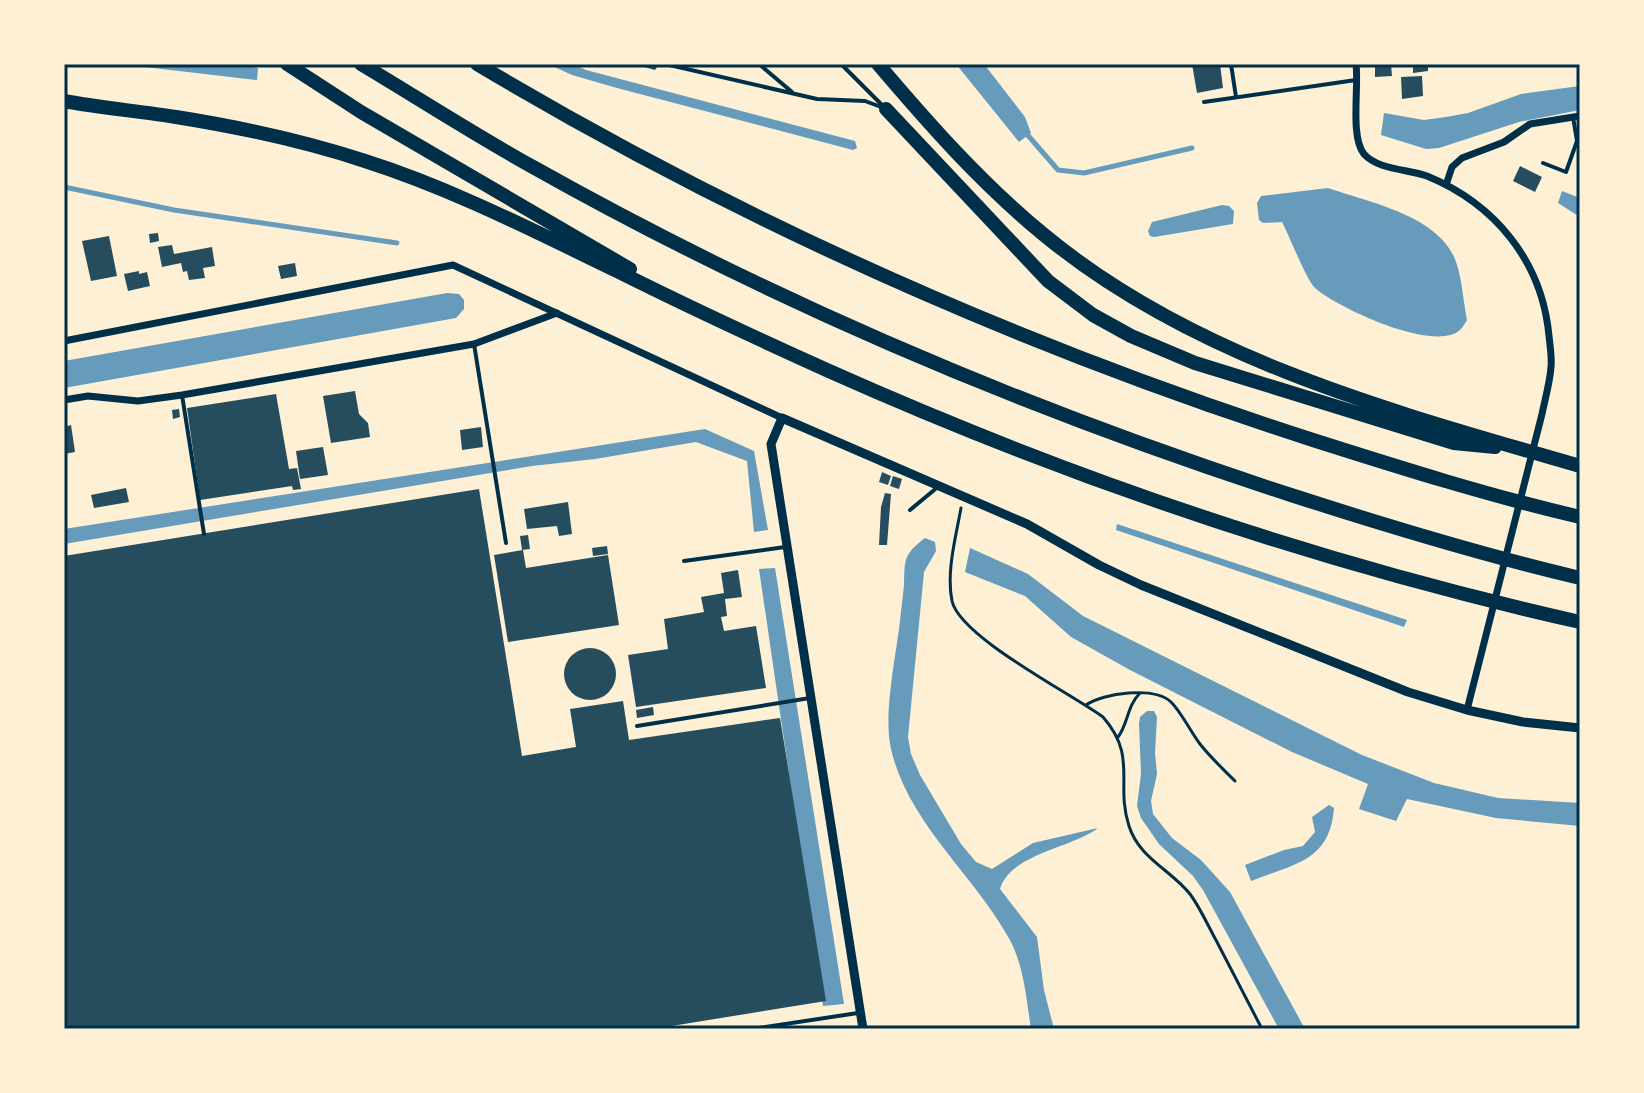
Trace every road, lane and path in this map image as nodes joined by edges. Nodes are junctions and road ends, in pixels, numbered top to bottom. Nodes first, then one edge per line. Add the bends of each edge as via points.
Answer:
1 (287, 64) edge
2 (361, 64) edge
3 (477, 64) edge
4 (665, 64) edge
5 (759, 64) edge
6 (841, 64) edge
7 (878, 64) edge
8 (1231, 64) edge
9 (1356, 64) edge
10 (1358, 79) junction
11 (794, 93) junction
12 (1236, 97) junction
13 (64, 101) edge
14 (1204, 102) dead end
15 (886, 109) junction
16 (1577, 116) edge
17 (1543, 163) dead end
18 (1446, 185) junction
19 (557, 313) junction
20 (726, 325) junction
21 (64, 341) edge
22 (474, 344) junction
23 (182, 395) junction
24 (64, 400) edge
25 (782, 418) junction
26 (1523, 449) junction
27 (1580, 466) edge
28 (940, 486) junction
29 (963, 496) junction
30 (910, 510) dead end
31 (1580, 517) edge
32 (204, 533) dead end
33 (506, 543) dead end
34 (786, 547) junction
35 (684, 561) dead end
36 (1580, 578) edge
37 (1580, 622) edge
38 (1140, 693) junction
39 (809, 699) junction
40 (1086, 705) junction
41 (1467, 710) junction
42 (637, 726) dead end
43 (1580, 728) edge
44 (1118, 737) junction
45 (1235, 781) dead end
46 (861, 1012) junction
47 (752, 1029) edge
48 (863, 1029) edge
49 (1262, 1029) edge

1 - 20 highway
2 - 36 highway via 533,167 740,275 994,389 1297,497
3 - 31 highway via 560,114 764,221 1011,332 1199,403 1420,474
4 - 11 lane
5 - 11 lane
6 - 15 lane
7 - 26 highway via 988,185 1111,284 1211,340 1276,367
8 - 12 lane
9 - 10 street
10 - 12 lane
10 - 18 street via 1357,131 1363,153 1377,163
11 - 15 lane via 827,101 865,101
12 - 14 lane
13 - 20 highway via 277,137 362,160 456,195
15 - 26 highway via 1048,281 1131,336 1195,363 1454,443
16 - 17 lane via 1577,141 1566,172
16 - 18 street via 1530,124 1504,142 1462,158 1452,167
18 - 41 street via 1503,227 1531,269 1547,317 1551,366
19 - 21 street via 453,265
19 - 22 street
19 - 25 street
20 - 37 highway via 983,437 1133,493 1391,575
22 - 23 street
22 - 33 lane
23 - 24 street via 138,401 88,396
23 - 32 lane
25 - 28 street
25 - 34 street via 771,444
26 - 27 highway
28 - 29 street
28 - 30 lane
29 - 40 path via 951,589 959,617 985,640
29 - 41 street via 1141,585 1408,692
34 - 35 lane
34 - 39 street
38 - 40 path
38 - 44 path
38 - 45 path via 1171,702 1201,746
39 - 42 lane
39 - 46 street
40 - 44 path
41 - 43 street
44 - 49 path via 1135,839 1188,892
46 - 47 lane
46 - 48 street

